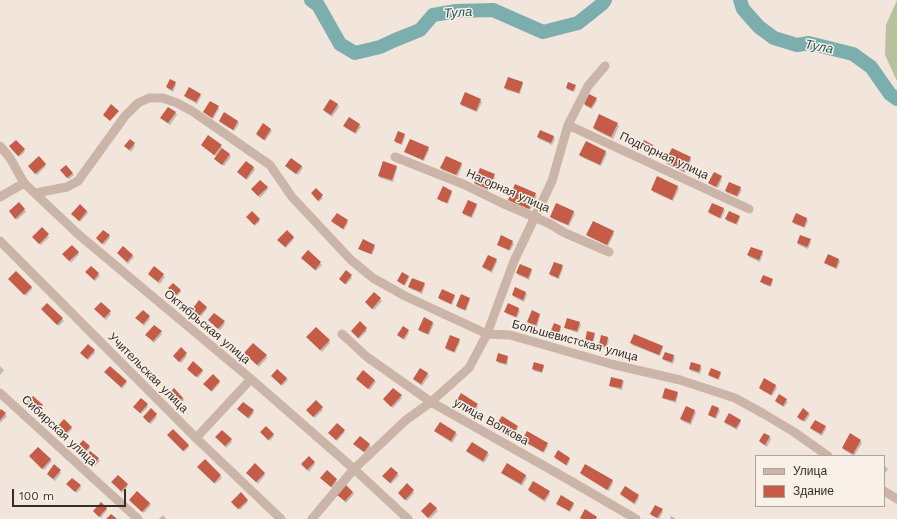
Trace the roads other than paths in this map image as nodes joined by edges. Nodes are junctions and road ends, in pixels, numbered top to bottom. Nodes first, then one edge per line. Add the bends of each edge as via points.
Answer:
1 (606, 66) dead end
2 (568, 125) junction
3 (0, 146) edge
4 (395, 157) dead end
5 (24, 182) junction
6 (36, 193) junction
7 (0, 197) edge
8 (749, 209) dead end
9 (535, 218) junction
10 (0, 241) edge
11 (609, 252) dead end
12 (342, 334) dead end
13 (487, 334) junction
14 (251, 379) junction
15 (0, 393) edge
16 (431, 402) junction
17 (196, 438) junction
18 (827, 455) edge
19 (354, 469) junction
20 (885, 492) edge
21 (897, 499) edge
22 (138, 519) edge
23 (281, 519) edge
24 (312, 519) edge
25 (408, 519) edge
26 (636, 519) edge

1 - 2 street via 588,86
2 - 8 street, Подгорная улица
2 - 9 street via 552,181
3 - 5 street, Октябрьская улица
4 - 9 street, Нагорная улица via 463,184
5 - 6 street, Октябрьская улица
5 - 7 street
6 - 13 street, Большевистская улица via 67,187 78,181 138,102 149,98 163,98 192,111 270,165 292,197 322,230 373,278 405,296
6 - 14 street, Октябрьская улица via 79,235
9 - 11 street, Нагорная улица
9 - 13 street via 514,261
10 - 17 street, Учительская улица
12 - 16 street, улица Волкова via 367,357
13 - 16 street via 469,368
13 - 18 street, Большевистская улица via 510,335 611,364 680,380 735,398 794,432
14 - 17 street
14 - 19 street, Октябрьская улица
15 - 22 street, Сибирская улица
16 - 19 street via 406,420
16 - 26 street, улица Волкова
17 - 23 street, Учительская улица
19 - 24 street
19 - 25 street, Октябрьская улица
20 - 21 street

